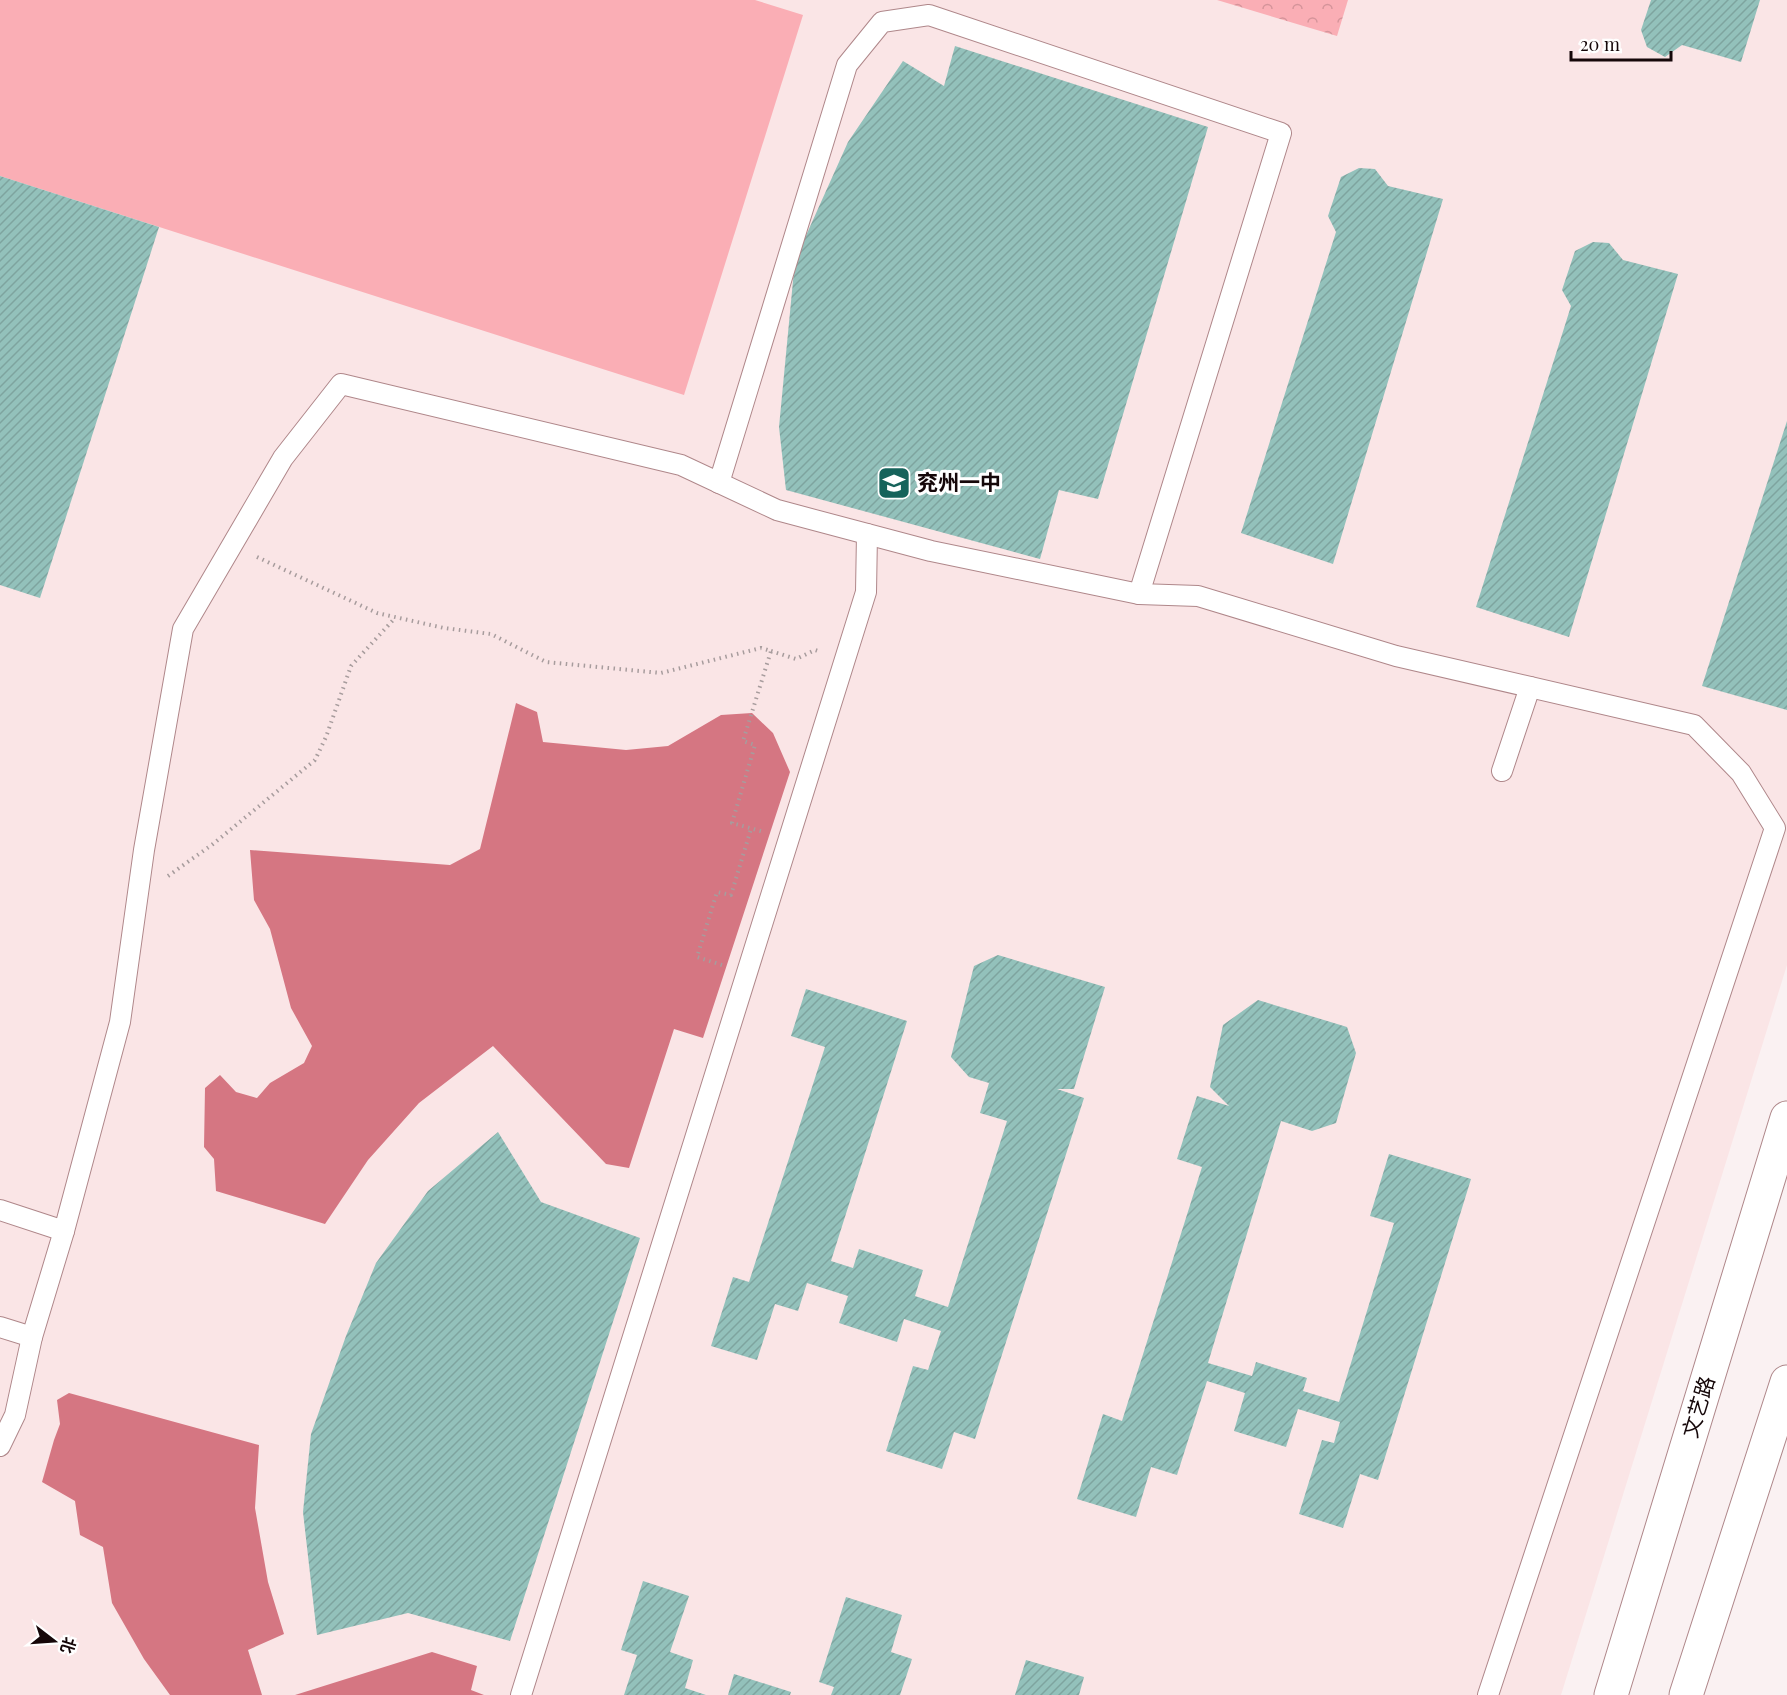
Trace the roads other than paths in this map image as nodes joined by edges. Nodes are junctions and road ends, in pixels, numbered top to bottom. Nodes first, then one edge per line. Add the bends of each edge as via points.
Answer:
1 (719, 483) junction
2 (867, 534) junction
3 (1139, 594) junction
4 (1530, 687) junction
5 (1502, 771) dead end
6 (1781, 829) edge
7 (1787, 1118) edge
8 (0, 1210) edge
9 (64, 1231) junction
10 (0, 1327) edge
11 (32, 1336) junction
12 (1787, 1382) edge
13 (0, 1446) edge
14 (521, 1695) edge
15 (1488, 1695) edge
16 (1611, 1695) edge
17 (1686, 1695) edge

1 - 2 lane via 777,510
1 - 3 lane via 847,65 882,22 928,15 1281,133
1 - 9 lane via 681,465 341,384 283,458 183,629 140,877 120,1022
2 - 3 lane
2 - 14 lane via 866,592
3 - 4 lane via 1198,596 1395,656
4 - 5 lane
4 - 6 lane via 1694,725 1741,773
6 - 15 lane
7 - 16 main road, 文艺路
8 - 9 lane
9 - 11 lane
10 - 11 lane
11 - 13 lane via 15,1415
12 - 17 main road

